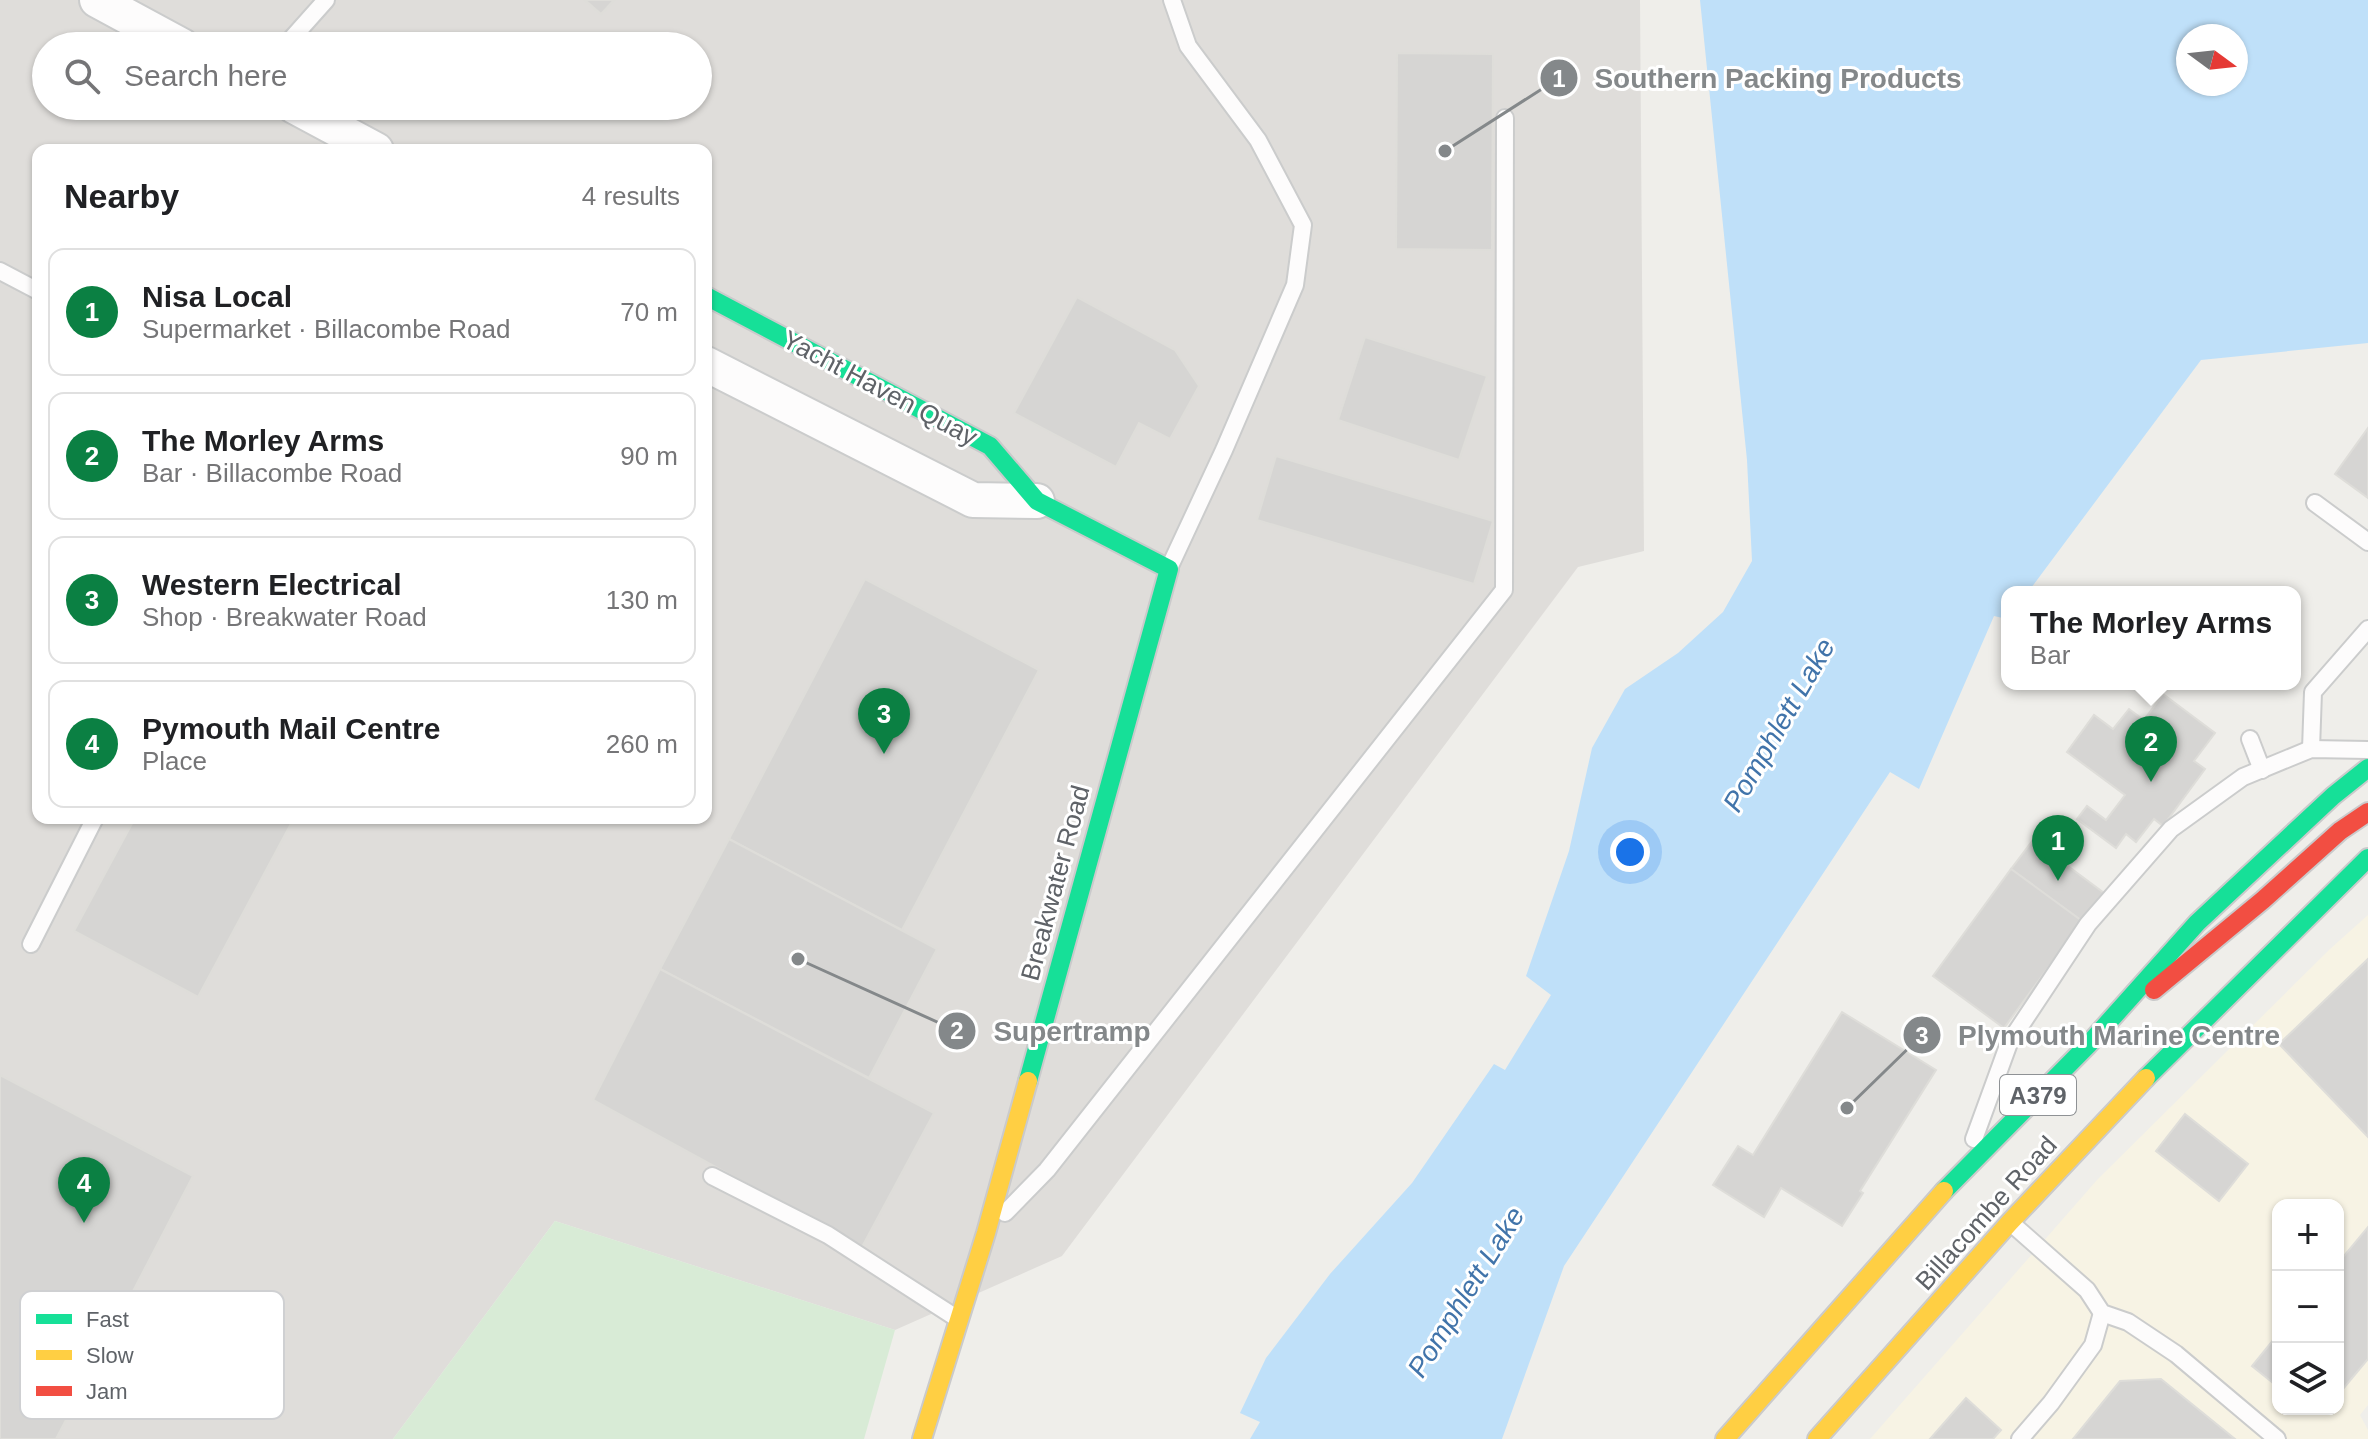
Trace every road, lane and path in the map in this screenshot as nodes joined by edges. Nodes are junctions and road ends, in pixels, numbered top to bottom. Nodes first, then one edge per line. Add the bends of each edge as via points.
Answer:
1 (97, 0) edge
2 (326, 0) edge
3 (1172, 0) edge
4 (156, 32) edge
5 (297, 32) edge
6 (1505, 118) dead end
7 (320, 120) edge
8 (365, 144) edge
9 (0, 271) edge
10 (32, 288) edge
11 (712, 299) edge
12 (712, 367) edge
13 (1037, 501) junction
14 (2315, 503) dead end
15 (2368, 542) edge
16 (1169, 569) junction
17 (2368, 629) edge
18 (2250, 739) dead end
19 (2311, 749) junction
20 (2368, 750) edge
21 (2368, 768) edge
22 (2262, 770) junction
23 (2368, 812) edge
24 (92, 824) edge
25 (2368, 858) edge
26 (31, 944) dead end
27 (2088, 1045) junction
28 (1963, 1170) junction
29 (712, 1176) dead end
30 (2010, 1222) junction
31 (986, 1233) junction
32 (2102, 1313) junction
33 (959, 1320) junction
34 (922, 1439) edge
35 (1725, 1439) edge
36 (1817, 1439) edge
37 (2020, 1439) edge
38 (2277, 1439) edge

1 - 4 street
2 - 5 lane
3 - 16 lane via 1188,46 1258,140 1303,225 1295,285
6 - 31 lane via 1504,590 1047,1170
7 - 8 street
9 - 10 lane
11 - 13 street, Yacht Haven Quay via 990,446
12 - 13 street, Yacht Haven Quay via 973,500
13 - 16 street, Yacht Haven Quay
14 - 15 lane
16 - 31 street, Breakwater Road
17 - 19 lane via 2313,692
18 - 22 lane
19 - 20 lane
19 - 22 lane
21 - 27 street, Billacombe Road / A379 via 2197,923
22 - 28 lane via 2243,777 2171,829 2088,924 2009,1043
23 - 27 street, Billacombe Road
24 - 26 lane
25 - 30 street, Billacombe Road / A379 via 2172,1051
27 - 28 street, Billacombe Road / A379
28 - 35 street, Billacombe Road / A379
29 - 33 lane via 828,1235
30 - 32 lane via 2087,1290
30 - 36 street, Billacombe Road / A379
31 - 33 street, Breakwater Road
32 - 37 lane via 2093,1345
32 - 38 lane via 2128,1322 2176,1354
33 - 34 street, Breakwater Road

